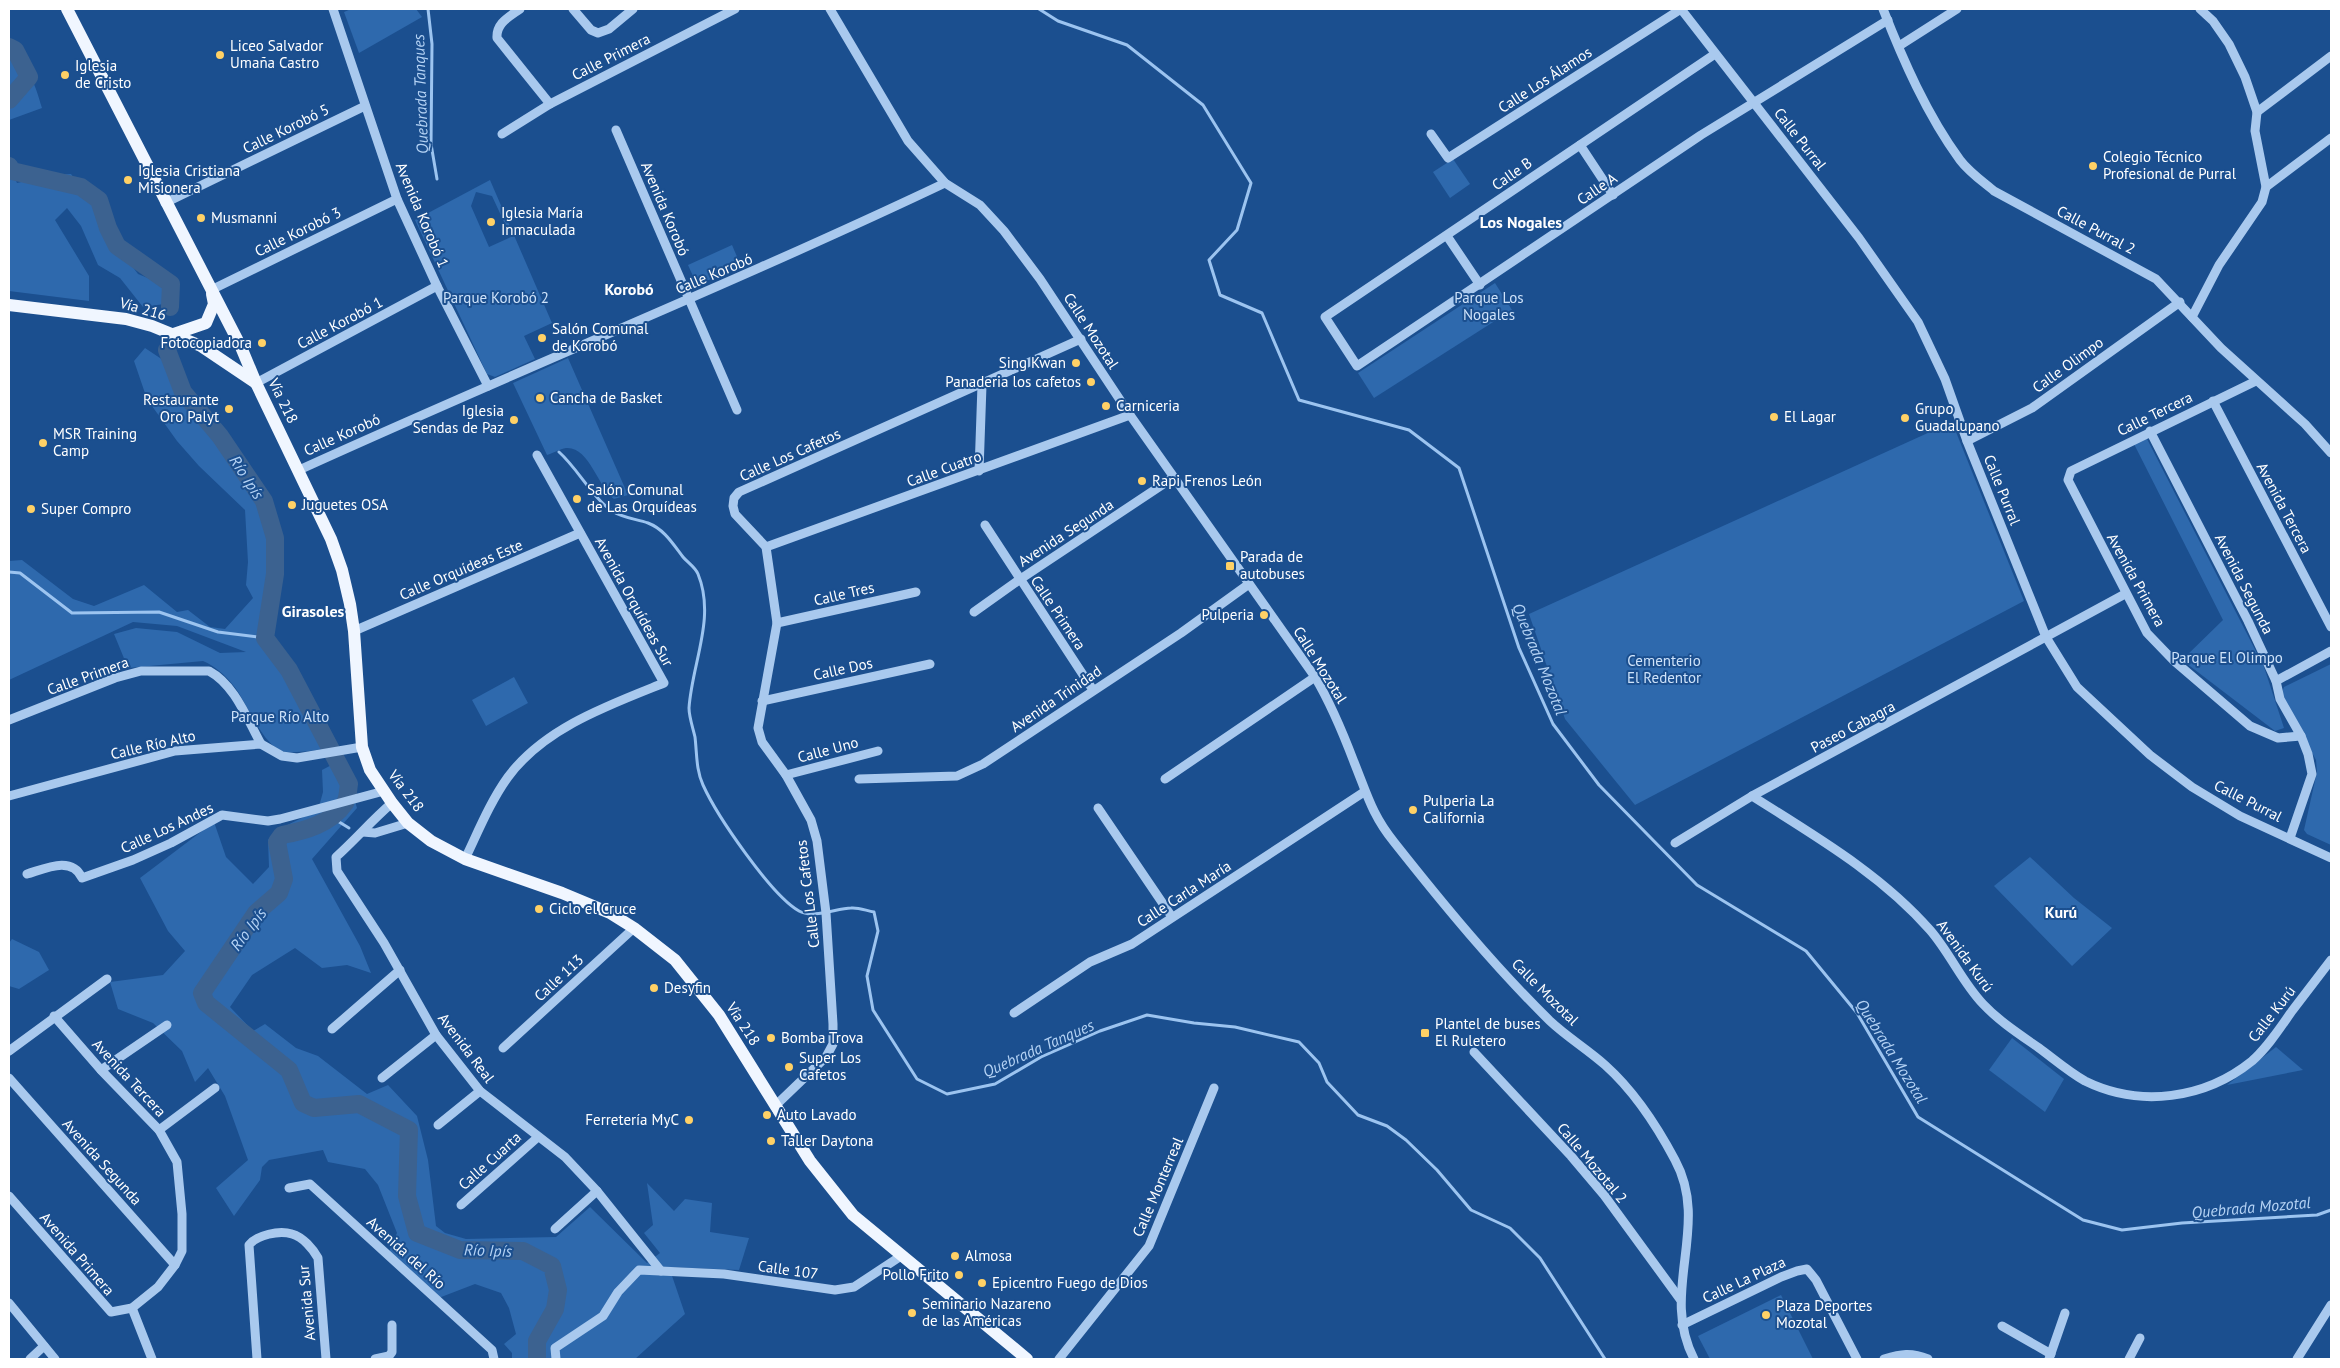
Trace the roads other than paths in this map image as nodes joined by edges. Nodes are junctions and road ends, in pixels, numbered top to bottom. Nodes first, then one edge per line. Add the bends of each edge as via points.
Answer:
1 (67, 9) edge
2 (333, 9) edge
3 (520, 9) edge
4 (573, 9) edge
5 (633, 9) edge
6 (735, 9) edge
7 (830, 9) edge
8 (1681, 9) edge
9 (1883, 9) edge
10 (1957, 9) edge
11 (2200, 9) edge
12 (1888, 20) junction
13 (1898, 46) junction
14 (1715, 54) junction
15 (2331, 56) edge
16 (1754, 102) junction
17 (550, 104) junction
18 (365, 106) junction
19 (2257, 112) junction
20 (616, 130) dead end
21 (502, 134) dead end
22 (1431, 134) dead end
23 (2331, 138) edge
24 (1580, 144) junction
25 (945, 183) junction
26 (2266, 187) junction
27 (1613, 195) junction
28 (397, 199) junction
29 (165, 203) junction
30 (1447, 236) junction
31 (1480, 284) junction
32 (437, 286) junction
33 (211, 290) junction
34 (689, 299) junction
35 (2180, 302) junction
36 (9, 305) edge
37 (2192, 317) junction
38 (171, 335) junction
39 (1081, 339) junction
40 (1357, 366) joint
41 (2256, 381) junction
42 (256, 384) junction
43 (982, 385) junction
44 (488, 386) junction
45 (2213, 401) junction
46 (737, 410) dead end
47 (1130, 415) junction
48 (2150, 431) junction
49 (1967, 441) junction
50 (2331, 453) edge
51 (536, 456) dead end
52 (299, 470) junction
53 (979, 471) junction
54 (2068, 475) joint
55 (1174, 477) junction
56 (985, 525) dead end
57 (580, 533) junction
58 (766, 548) junction
59 (1019, 580) junction
60 (1249, 584) junction
61 (916, 592) dead end
62 (2125, 594) junction
63 (974, 612) dead end
64 (777, 623) junction
65 (2331, 627) edge
66 (354, 631) junction
67 (2046, 636) junction
68 (2331, 651) edge
69 (930, 664) dead end
70 (1315, 677) junction
71 (2276, 681) junction
72 (1093, 690) junction
73 (762, 701) junction
74 (9, 720) edge
75 (2301, 736) junction
76 (261, 744) junction
77 (362, 747) junction
78 (878, 750) dead end
79 (786, 775) junction
80 (859, 779) dead end
81 (1165, 779) dead end
82 (384, 790) junction
83 (1364, 792) junction
84 (9, 796) edge
85 (1752, 796) junction
86 (392, 803) junction
87 (1098, 808) dead end
88 (408, 823) junction
89 (362, 832) junction
90 (2290, 838) junction
91 (1675, 843) dead end
92 (2331, 858) edge
93 (465, 859) junction
94 (27, 874) dead end
95 (1172, 918) junction
96 (634, 928) junction
97 (2331, 960) edge
98 (400, 970) junction
99 (107, 979) dead end
100 (1014, 1013) dead end
101 (54, 1016) junction
102 (167, 1024) dead end
103 (332, 1029) dead end
104 (436, 1036) junction
105 (503, 1048) dead end
106 (9, 1051) edge
107 (1474, 1052) dead end
108 (101, 1070) junction
109 (9, 1078) edge
110 (382, 1078) dead end
111 (215, 1088) dead end
112 (1214, 1088) dead end
113 (480, 1091) junction
114 (2140, 1096) joint
115 (775, 1106) junction
116 (438, 1125) dead end
117 (158, 1130) junction
118 (538, 1137) junction
119 (289, 1188) dead end
120 (597, 1191) junction
121 (9, 1196) edge
122 (462, 1205) dead end
123 (555, 1228) dead end
124 (901, 1256) junction
125 (175, 1265) junction
126 (661, 1271) junction
127 (1680, 1299) junction
128 (9, 1303) edge
129 (2331, 1305) edge
130 (132, 1308) junction
131 (2065, 1313) dead end
132 (2328, 1318) edge
133 (392, 1325) dead end
134 (1682, 1325) junction
135 (2002, 1326) dead end
136 (2140, 1338) dead end
137 (44, 1346) junction
138 (2050, 1357) edge
139 (30, 1359) edge
140 (55, 1359) edge
141 (152, 1359) edge
142 (257, 1359) edge
143 (326, 1359) edge
144 (375, 1359) edge
145 (494, 1359) edge
146 (556, 1359) edge
147 (1028, 1359) edge
148 (1059, 1359) edge
149 (1694, 1359) edge
150 (1857, 1359) edge
151 (1884, 1359) edge
152 (1928, 1359) edge
153 (2129, 1359) edge
154 (2297, 1359) edge

1 - 29 main road, Vía 218
2 - 18 street, Avenida Korobó 1
3 - 17 street via 500,25 497,38
4 - 5 street via 591,30 598,33 609,29
6 - 17 street, Calle Primera
7 - 25 street, Calle Mozotal via 908,141
8 - 14 street, Calle Purral
8 - 22 street, Calle Los Álamos via 1448,158
9 - 12 street, Calle Purral 2
10 - 13 street
11 - 19 street via 2229,44
12 - 13 street, Calle Purral 2
12 - 16 street, Calle A
13 - 35 street, Calle Purral 2 via 1928,108 1961,160 1976,176 1994,191 2156,279
14 - 16 street, Calle Purral
14 - 24 street, Calle B
15 - 19 street
16 - 27 street, Calle A
16 - 49 street, Calle Purral via 1859,238 1918,322 1946,378
17 - 21 street, Calle Primera
18 - 28 street, Avenida Korobó 1
18 - 29 street, Calle Korobó 5
19 - 26 street via 2255,131
20 - 34 street, Avenida Korobó
23 - 26 street
24 - 27 street
24 - 30 street, Calle B
25 - 34 street, Calle Korobó
25 - 39 street, Calle Mozotal via 980,205 1004,231
26 - 37 street via 2262,202 2220,265
27 - 31 street, Calle A
28 - 32 street, Avenida Korobó 1
28 - 33 street, Calle Korobó 3
29 - 33 main road, Vía 218
30 - 31 street
30 - 40 street, Calle B via 1325,317
31 - 40 street, Calle A
32 - 42 street, Calle Korobó 1
32 - 44 street, Avenida Korobó 1
33 - 38 main road via 214,304 206,323
33 - 42 main road, Vía 218
34 - 44 street, Calle Korobó
34 - 46 street, Avenida Korobó
35 - 37 street, Calle Purral 2
35 - 49 street, Calle Olimpo via 2032,408
36 - 38 main road, Vía 216 via 126,319
37 - 41 street, Calle Purral 2
38 - 42 main road, Vía 216 via 201,346
39 - 43 street, Calle Los Cafetos
39 - 47 street, Calle Mozotal
41 - 45 street, Calle Tercera
41 - 50 street, Calle Purral 2 via 2306,424
42 - 52 main road, Vía 218
43 - 53 street
43 - 58 street, Calle Los Cafetos via 739,492 734,498 735,514
44 - 52 street, Calle Korobó
45 - 48 street, Calle Tercera
45 - 65 street, Avenida Tercera
47 - 53 street, Calle Cuatro
47 - 55 street, Calle Mozotal
48 - 54 street, Calle Tercera
48 - 71 street, Avenida Segunda
49 - 67 street, Calle Purral
51 - 57 street, Avenida Orquídeas Sur
52 - 66 main road, Vía 218 via 342,570
53 - 58 street, Calle Cuatro
54 - 62 street, Avenida Primera
55 - 59 street, Avenida Segunda
55 - 60 street, Calle Mozotal
56 - 59 street, Calle Primera
57 - 66 street, Calle Orquídeas Este
57 - 93 street, Avenida Orquídeas Sur via 664,683 593,713 553,736 530,755 508,777
58 - 64 street, Calle Los Cafetos
59 - 63 street, Avenida Segunda
59 - 72 street, Calle Primera
60 - 70 street, Calle Mozotal
60 - 72 street, Avenida Trinidad
61 - 64 street, Calle Tres
62 - 67 street
62 - 75 street, Avenida Primera via 2147,633 2173,660 2250,726 2278,738
64 - 73 street, Calle Los Cafetos
66 - 77 main road, Vía 218
67 - 85 street, Paseo Cabagra
67 - 90 street, Calle Purral via 2077,686 2150,755 2192,787 2240,816
68 - 71 street
69 - 73 street, Calle Dos
70 - 81 street
70 - 83 street, Calle Mozotal via 1333,711
71 - 75 street, Avenida Segunda via 2280,699
72 - 80 street, Avenida Trinidad via 983,764 958,776
73 - 79 street, Calle Los Cafetos via 758,728 762,742
74 - 76 street, Calle Primera via 115,678 141,672 209,672 218,676 230,689
75 - 90 street, Avenida Segunda via 2312,764 2312,774
76 - 77 street via 282,756 297,758
76 - 84 street, Calle Río Alto via 175,751
77 - 82 main road, Vía 218 via 370,770
78 - 79 street, Calle Uno
79 - 115 street, Calle Los Cafetos via 810,820 817,841 826,913 833,1044 818,1066
82 - 86 main road, Vía 218
82 - 94 street, Calle Los Andes via 268,821 222,816 171,843 82,882 74,867 65,865
83 - 95 street, Calle Carla María
83 - 127 street, Calle Mozotal via 1376,817 1394,842 1484,950 1552,1023 1606,1066 1633,1094 1675,1160 1688,1196 1690,1220
85 - 91 street, Paseo Cabagra
85 - 114 street, Avenida Kurú via 1825,842 1882,884 1931,931 1967,985 1997,1018 2084,1080 2106,1090
86 - 88 main road, Vía 218
86 - 89 street, Avenida Real
87 - 95 street
88 - 89 street via 375,833
88 - 93 main road, Vía 218 via 431,841
89 - 98 street, Avenida Real via 336,857 337,872
90 - 92 street, Calle Purral
93 - 96 main road, Vía 218 via 562,893
95 - 100 street, Calle Carla María via 1132,944 1090,962
96 - 105 street, Calle 113
96 - 115 main road, Vía 218 via 675,960 692,980 719,1015
97 - 114 street, Calle Kurú via 2272,1039 2237,1072 2186,1095
98 - 103 street
98 - 104 street, Avenida Real
99 - 101 street
101 - 106 street
101 - 108 street, Avenida Tercera
102 - 108 street
104 - 110 street
104 - 113 street, Avenida Real
107 - 127 street, Calle Mozotal 2 via 1604,1195
108 - 117 street, Avenida Tercera
109 - 125 street, Avenida Segunda
111 - 117 street
112 - 148 street, Calle Monterreal via 1149,1246
113 - 116 street
113 - 118 street, Avenida Real
115 - 124 main road, Vía 218 via 810,1161 853,1215
117 - 125 street, Avenida Tercera via 177,1162 182,1251
118 - 120 street, Avenida Real via 565,1157
118 - 122 street, Calle Cuarta
119 - 145 street, Avenida del Río via 310,1184 492,1350
120 - 123 street
120 - 126 street, Avenida Real
121 - 130 street, Avenida Primera via 108,1311
124 - 126 street, Calle 107 via 854,1287 835,1290 724,1274
124 - 147 main road, Vía 218
125 - 130 street via 158,1287
126 - 146 street, Calle 107 via 639,1270 618,1292 603,1316 555,1348
127 - 134 street, Calle Mozotal
128 - 137 street
129 - 132 street
130 - 141 street
131 - 138 street
132 - 154 street
133 - 144 street via 392,1352
134 - 149 street, Calle Mozotal via 1687,1347
134 - 150 street, Calle La Plaza via 1781,1277 1807,1270 1816,1280
135 - 138 street
136 - 153 street
137 - 139 street
137 - 140 street
142 - 143 street, Avenida Sur via 248,1245 254,1239 282,1233 293,1234 318,1258
151 - 152 street via 1914,1353

